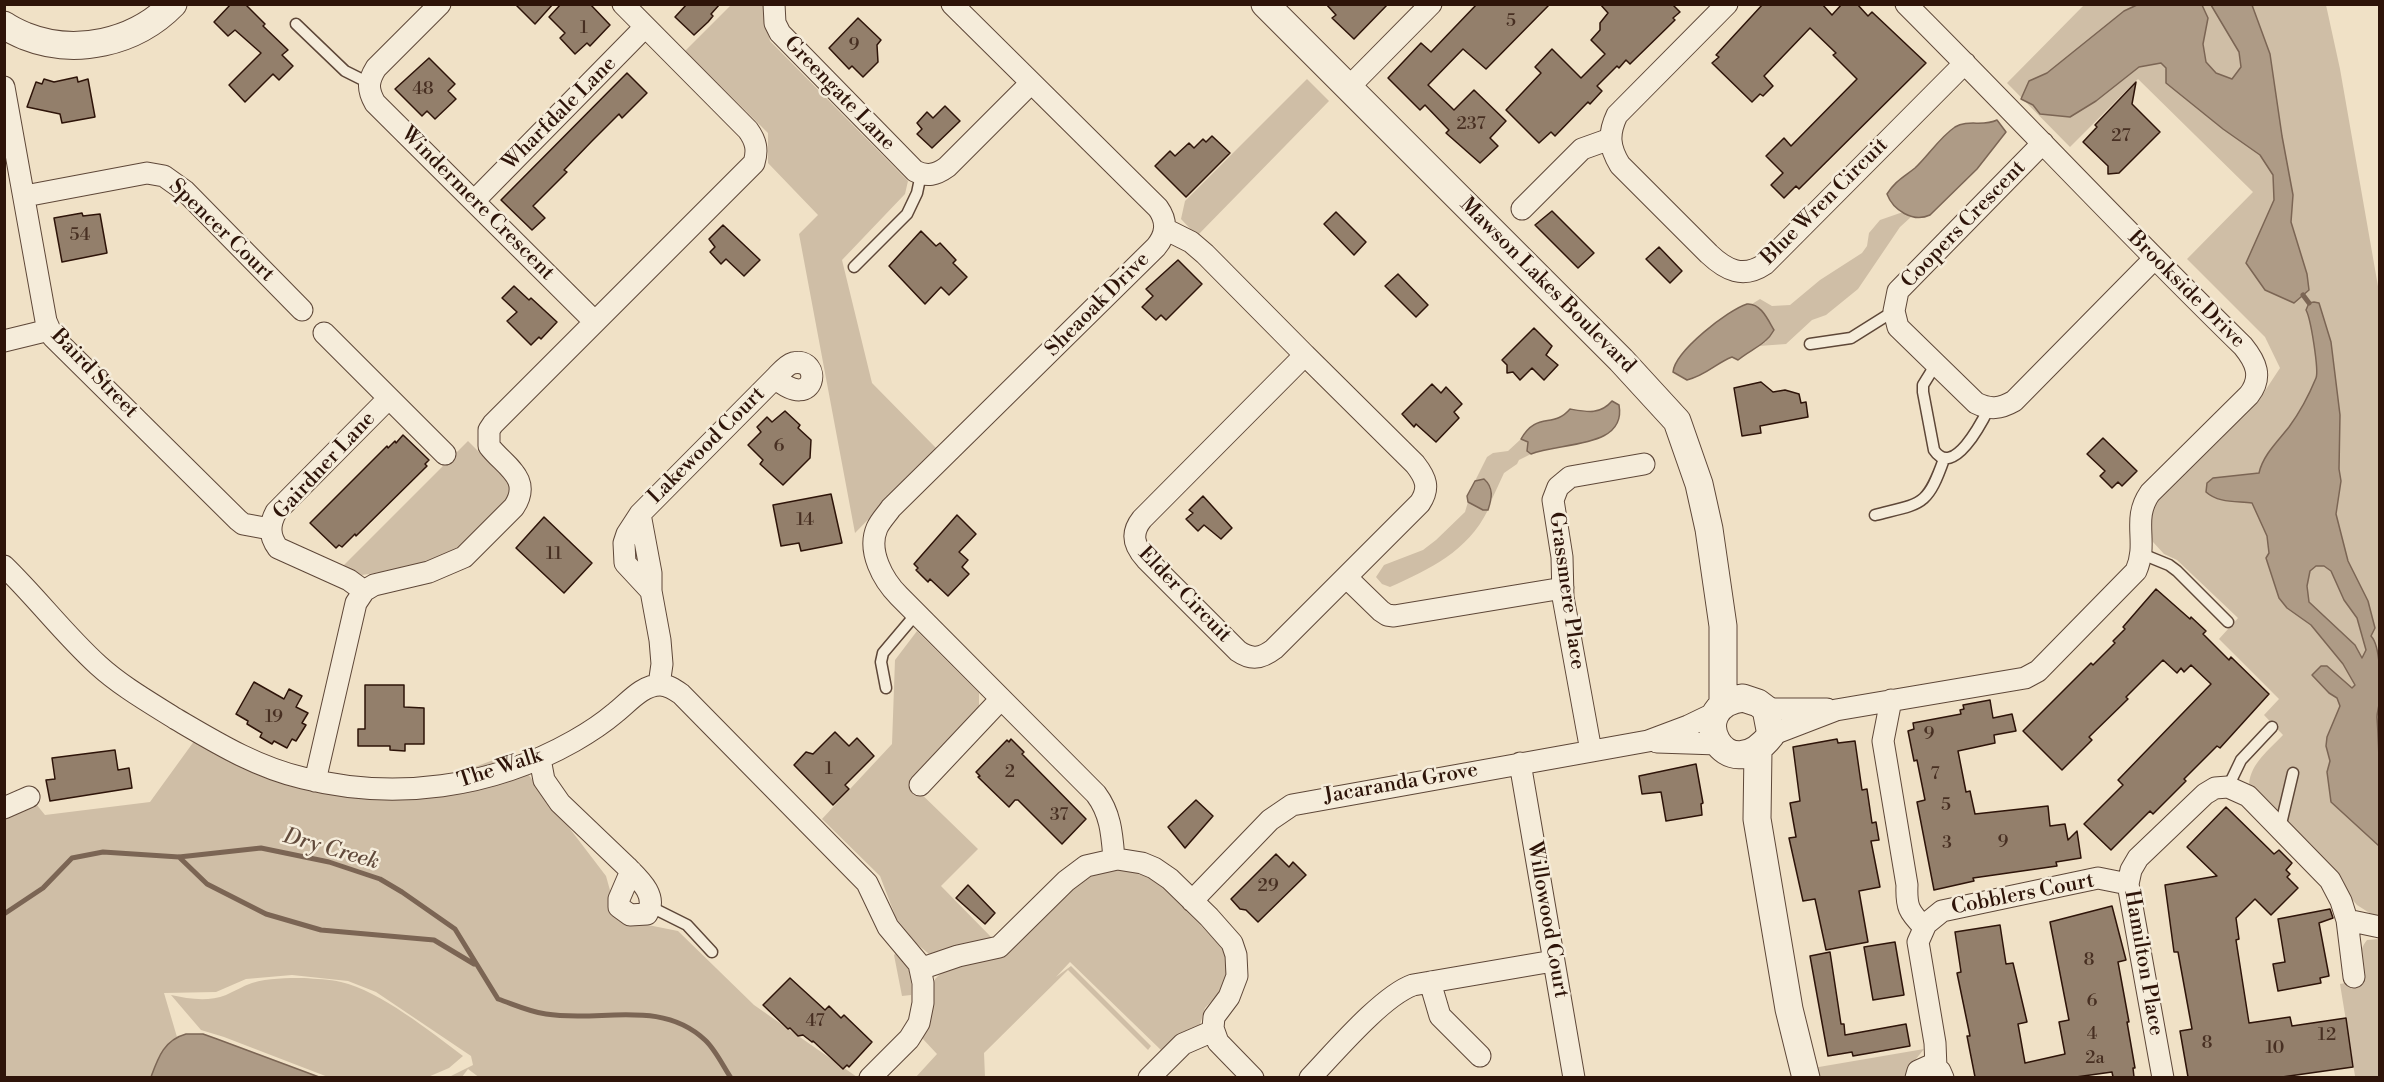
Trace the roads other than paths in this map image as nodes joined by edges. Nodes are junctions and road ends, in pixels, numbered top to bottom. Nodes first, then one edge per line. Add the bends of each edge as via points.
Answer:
1 (173, 4) edge
2 (440, 4) edge
3 (622, 4) edge
4 (774, 4) edge
5 (952, 4) edge
6 (1265, 4) edge
7 (1431, 4) edge
8 (1727, 4) edge
9 (1906, 4) edge
10 (296, 24) dead end
11 (4, 25) edge
12 (645, 27) junction
13 (1965, 63) junction
14 (369, 83) junction
15 (1031, 83) junction
16 (4, 87) edge
17 (1348, 88) junction
18 (2036, 136) junction
19 (1610, 139) junction
20 (921, 174) junction
21 (25, 196) junction
22 (474, 201) junction
23 (1522, 209) dead end
24 (1165, 229) junction
25 (2154, 259) junction
26 (854, 267) dead end
27 (302, 310) dead end
28 (1894, 311) junction
29 (595, 322) junction
30 (49, 330) junction
31 (324, 333) dead end
32 (4, 341) edge
33 (1810, 344) dead end
34 (1305, 354) junction
35 (1936, 364) junction
36 (774, 378) dead end
37 (389, 398) junction
38 (1989, 408) junction
39 (445, 454) dead end
40 (1944, 459) junction
41 (1644, 464) dead end
42 (1875, 515) dead end
43 (270, 529) junction
44 (2142, 554) junction
45 (4, 566) edge
46 (1347, 577) junction
47 (1563, 588) junction
48 (364, 591) junction
49 (916, 614) junction
50 (2228, 622) dead end
51 (659, 685) junction
52 (886, 688) dead end
53 (1001, 699) junction
54 (1891, 700) junction
55 (1861, 705) junction
56 (1738, 706) junction
57 (1836, 710) junction
58 (2272, 727) dead end
59 (1648, 741) junction
60 (1883, 741) junction
61 (1745, 746) junction
62 (1591, 751) junction
63 (540, 759) junction
64 (1520, 763) junction
65 (2293, 773) dead end
66 (315, 781) junction
67 (920, 785) dead end
68 (2228, 787) junction
69 (29, 797) dead end
70 (4, 808) edge
71 (2279, 828) junction
72 (1114, 859) junction
73 (631, 872) junction
74 (2128, 884) junction
75 (1192, 901) junction
76 (651, 907) junction
77 (1930, 920) junction
78 (2348, 920) junction
79 (2379, 927) edge
80 (712, 951) dead end
81 (1554, 961) junction
82 (920, 969) junction
83 (2354, 977) dead end
84 (1430, 982) junction
85 (1789, 1009) junction
86 (1213, 1031) junction
87 (1480, 1056) dead end
88 (1939, 1073) edge
89 (870, 1077) edge
90 (1149, 1077) edge
91 (1253, 1077) edge
92 (1310, 1077) edge
93 (1574, 1077) edge
94 (1795, 1077) edge
95 (1806, 1077) edge
96 (1916, 1077) edge
97 (2163, 1077) edge

1 - 11 street via 133,33 102,44 45,43
2 - 14 street via 376,68
3 - 12 street
4 - 20 street, Greengate Lane via 780,33
5 - 15 street
6 - 17 street, Mawson Lakes Boulevard
7 - 17 street
8 - 19 street via 1617,115
9 - 13 street, Brookside Drive
10 - 14 lane via 345,71
12 - 22 street, Wharfdale Lane
12 - 29 street via 748,130 754,138 756,155 749,170
13 - 18 street, Brookside Drive
13 - 19 street, Blue Wren Circuit via 1770,260 1743,273 1720,264 1620,165
14 - 22 street, Windermere Crescent via 375,103
15 - 20 street via 947,167 939,173
15 - 24 street via 1158,208
16 - 21 street, Baird Street
17 - 56 street, Mawson Lakes Boulevard via 1636,375 1677,421 1699,484 1709,529
18 - 25 street, Brookside Drive
18 - 28 street, Coopers Crescent via 1898,291
19 - 23 street via 1582,149
20 - 26 lane via 907,214
21 - 27 street, Spencer Court via 147,173 164,176 184,191
21 - 30 street, Baird Street
22 - 29 street, Windermere Crescent
24 - 34 street, Elder Circuit via 1191,242
24 - 49 street, Sheaoak Drive via 1156,248 891,508 877,528 879,570
25 - 38 street via 2014,401
25 - 44 street, Brookside Drive via 2243,346 2258,374 2249,395 2145,500 2140,518
28 - 33 lane, Coopers Crescent via 1851,338
28 - 35 street, Coopers Crescent via 1898,327
29 - 48 street via 489,430 489,446 518,478 521,489 514,507 464,557
30 - 32 street
30 - 43 street, Baird Street via 238,520
31 - 37 street, Gairdner Lane
34 - 46 street, Elder Circuit via 1415,464 1427,486 1420,503
34 - 46 street, Elder Circuit via 1142,519 1134,544 1238,651 1251,658 1274,650
35 - 38 street, Coopers Crescent via 1976,403
35 - 40 lane via 1923,392 1934,450
36 - 51 street, Lakewood Court via 640,514 661,652
37 - 39 street, Gairdner Lane
37 - 43 street, Gairdner Lane via 276,512
38 - 40 lane via 1978,432
40 - 42 lane via 1924,500
41 - 47 street, Grassmere Place via 1570,477 1558,487 1553,500
43 - 48 street, Gairdner Lane via 278,548 349,580
44 - 50 lane via 2177,571
44 - 54 street via 2130,579 2032,675
45 - 66 street, The Walk via 113,678 238,754
46 - 47 street via 1381,611 1394,616
47 - 62 street, Grassmere Place
48 - 66 street via 356,603
49 - 52 lane via 883,653
49 - 53 street, Sheaoak Drive
51 - 63 street, The Walk via 646,689 597,726
51 - 82 street via 681,694 856,871 873,894 888,927
53 - 67 street
53 - 72 street, Sheaoak Drive via 1103,803 1110,822
54 - 55 street
54 - 60 street
55 - 57 street
55 - 60 street
56 - 57 street
56 - 59 street, Jacaranda Grove
56 - 61 street
56 - 61 street via 1712,729
57 - 61 street
58 - 68 lane via 2241,760
59 - 61 street, Jacaranda Grove
59 - 62 street, Jacaranda Grove
60 - 77 street via 1907,885
61 - 85 street
62 - 64 street, Jacaranda Grove
63 - 66 street, The Walk via 436,788 385,790
63 - 73 street via 544,780 560,803
64 - 75 street, Jacaranda Grove via 1292,805 1270,820
64 - 81 street, Willowood Court
65 - 71 lane
68 - 71 street via 2248,796
68 - 74 street, Hamilton Place via 2205,794 2138,858
69 - 70 street
71 - 78 street via 2330,880
72 - 75 street via 1154,868
72 - 82 street via 1097,862 1073,874 999,947
73 - 76 street via 647,890
73 - 76 street via 619,907 638,916 647,914
74 - 77 street, Cobblers Court via 2098,878
74 - 97 street, Hamilton Place
75 - 86 street via 1227,936 1236,955 1234,988 1214,1017
76 - 80 lane via 687,925
77 - 88 street, Cobblers Court via 1918,942
78 - 79 street
78 - 83 street
81 - 84 street
81 - 93 street, Willowood Court
82 - 89 street via 923,1004 919,1023 909,1039
84 - 87 street via 1440,1016
84 - 92 street via 1395,993
85 - 94 street
85 - 95 street
86 - 90 street via 1183,1044
86 - 91 street via 1218,1042
88 - 96 street, Cobblers Court via 1929,1066 1918,1071

